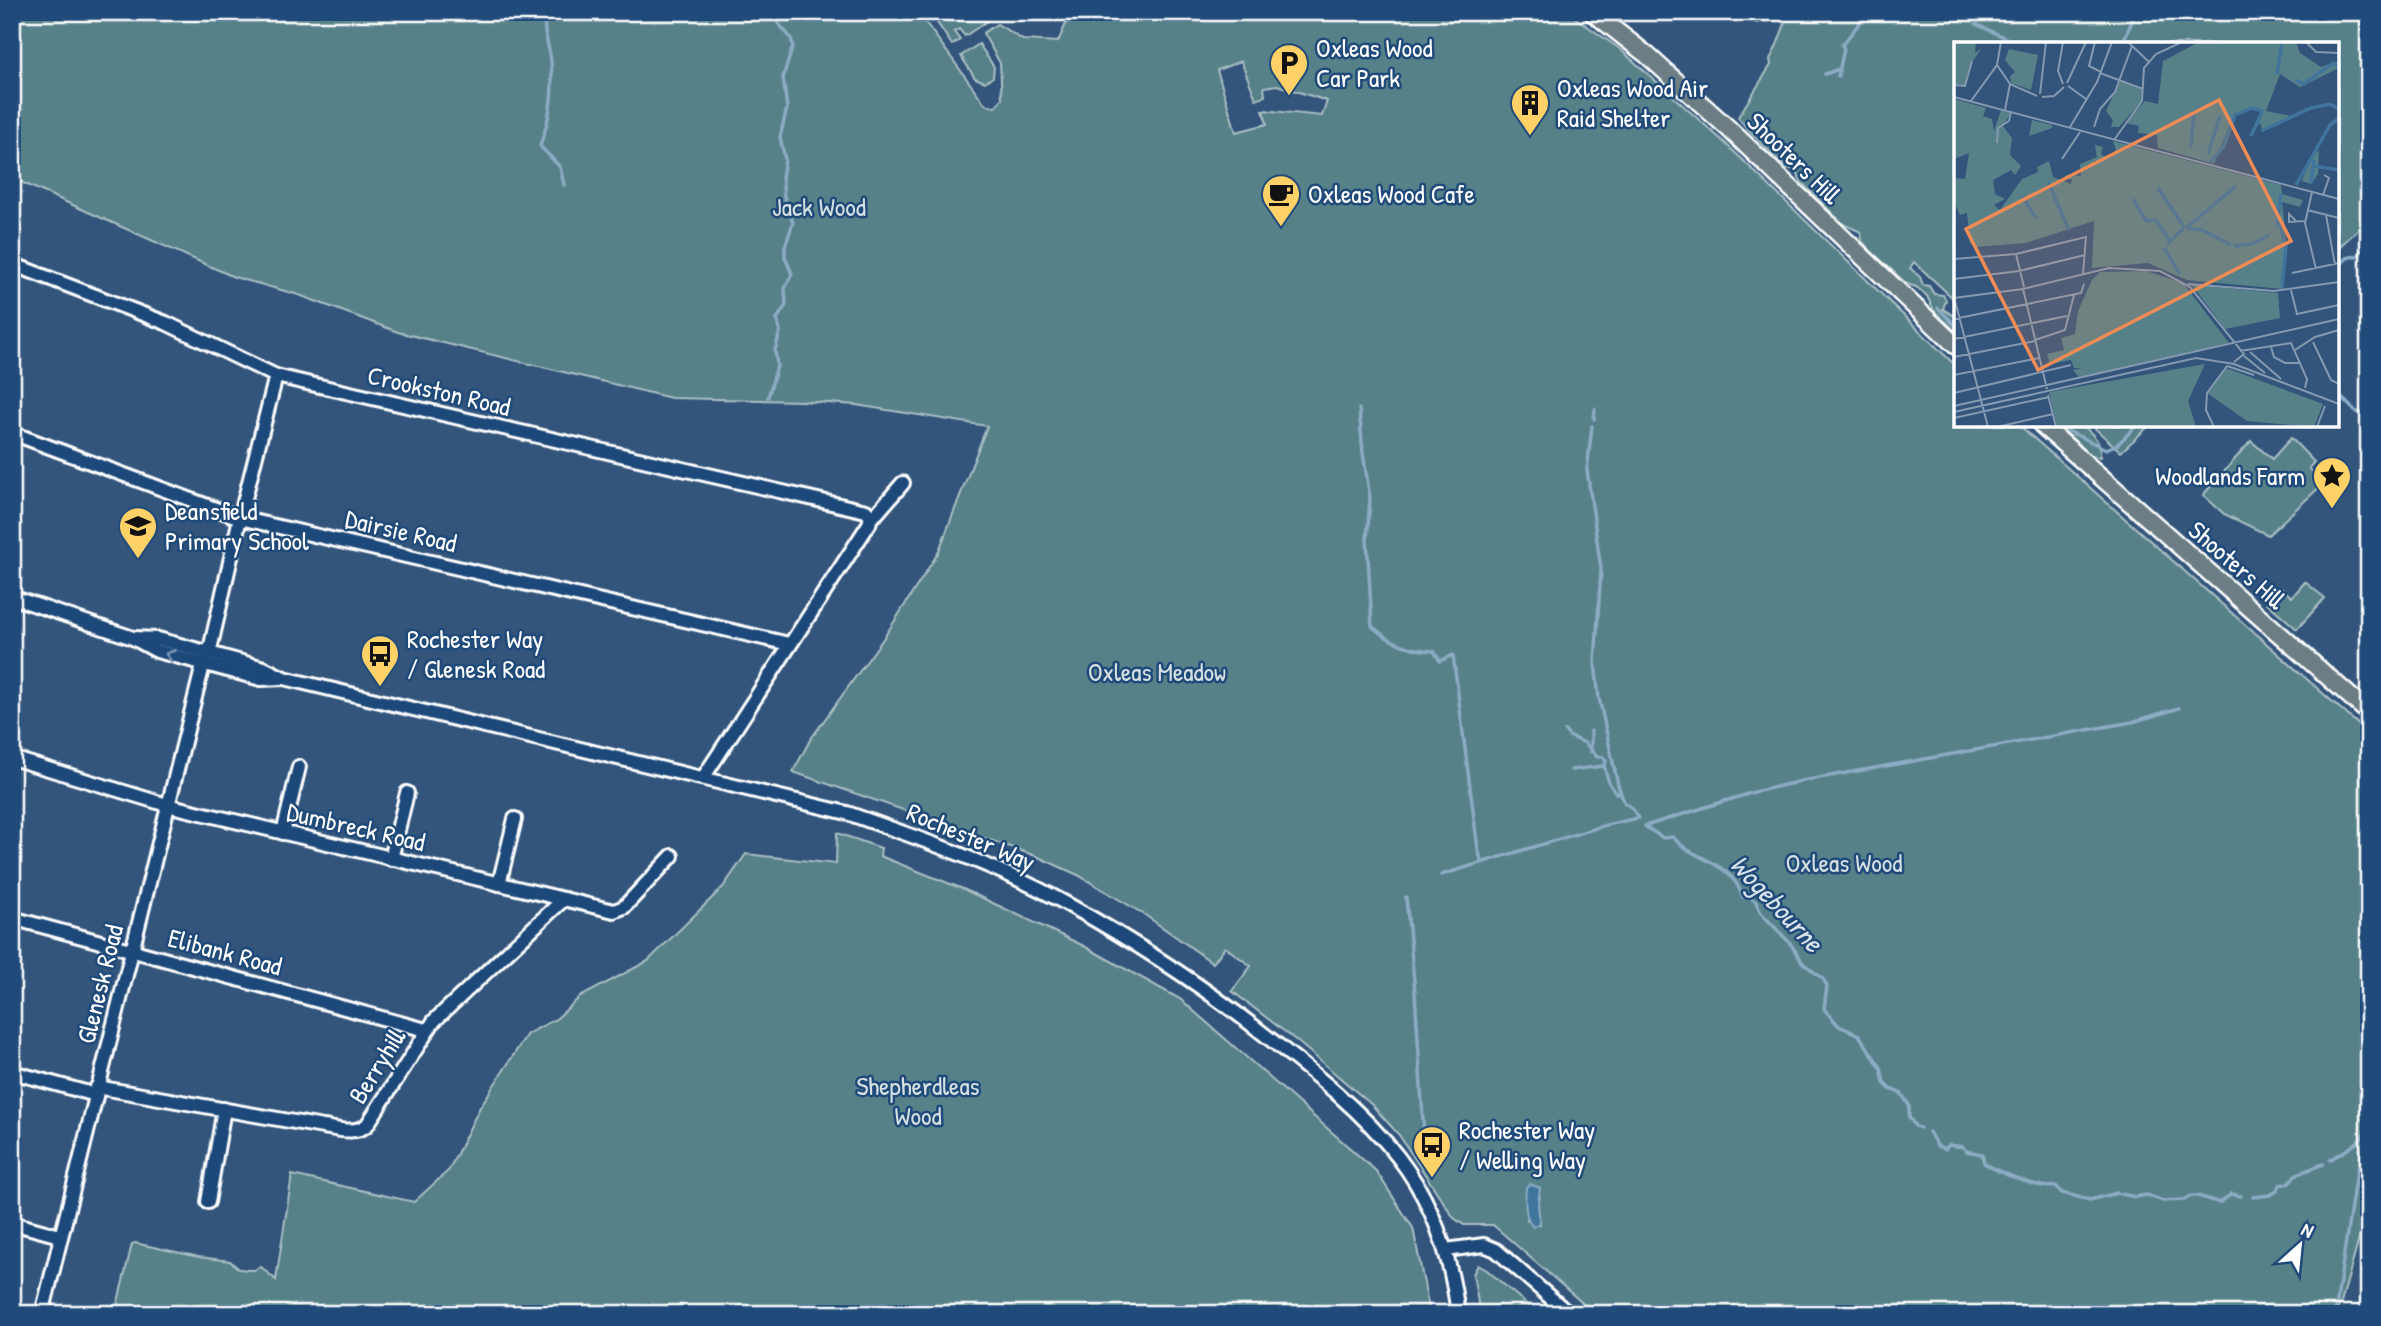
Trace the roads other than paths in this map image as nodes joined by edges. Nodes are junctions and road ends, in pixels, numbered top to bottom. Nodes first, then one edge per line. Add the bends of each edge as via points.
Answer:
1 (1592, 12) edge
2 (12, 264) edge
3 (1954, 344) edge
4 (276, 376) junction
5 (2044, 427) edge
6 (12, 433) edge
7 (903, 483) dead end
8 (240, 517) junction
9 (871, 517) junction
10 (12, 597) edge
11 (789, 644) junction
12 (206, 659) junction
13 (2369, 713) edge
14 (12, 758) edge
15 (299, 767) dead end
16 (703, 778) junction
17 (407, 793) dead end
18 (167, 805) junction
19 (515, 819) dead end
20 (283, 833) junction
21 (672, 856) dead end
22 (391, 859) junction
23 (499, 884) junction
24 (564, 899) junction
25 (12, 918) edge
26 (132, 950) junction
27 (426, 1030) junction
28 (12, 1072) edge
29 (97, 1091) junction
30 (224, 1109) junction
31 (208, 1202) dead end
32 (12, 1223) edge
33 (60, 1236) junction
34 (1446, 1250) junction
35 (42, 1314) edge
36 (1458, 1314) edge
37 (1569, 1314) edge

1 - 3 main road, Shooters Hill via 1728,128
2 - 4 street, Crookston Road via 166,323
4 - 8 street, Glenesk Road
4 - 9 street, Crookston Road via 866,512
5 - 13 main road, Shooters Hill
6 - 8 street, Dairsie Road
7 - 9 street
8 - 11 street, Dairsie Road
8 - 12 street, Glenesk Road
9 - 11 street
10 - 12 street, Rochester Way via 133,638 156,651
11 - 16 street
12 - 16 street, Rochester Way via 261,679 284,678
12 - 18 street, Glenesk Road
14 - 18 street, Dumbreck Road
15 - 20 street
16 - 34 street, Rochester Way via 847,813 917,837 1066,904 1189,977 1290,1054 1365,1121 1415,1183
17 - 22 street
18 - 20 street, Dumbreck Road
18 - 26 street, Glenesk Road
19 - 23 street
20 - 22 street, Dumbreck Road
21 - 24 street, Dumbreck Road via 619,910
22 - 23 street, Dumbreck Road
23 - 24 street, Dumbreck Road
24 - 27 street, Berryhill
25 - 26 street, Elibank Road
26 - 27 street, Elibank Road
26 - 29 street, Glenesk Road
27 - 30 street, Berryhill via 360,1130
28 - 29 street, Berryhill
29 - 30 street, Berryhill
29 - 33 street, Glenesk Road
30 - 31 street
32 - 33 street
33 - 35 street, Glenesk Road
34 - 36 street, Rochester Way
34 - 37 street via 1484,1245 1496,1250

